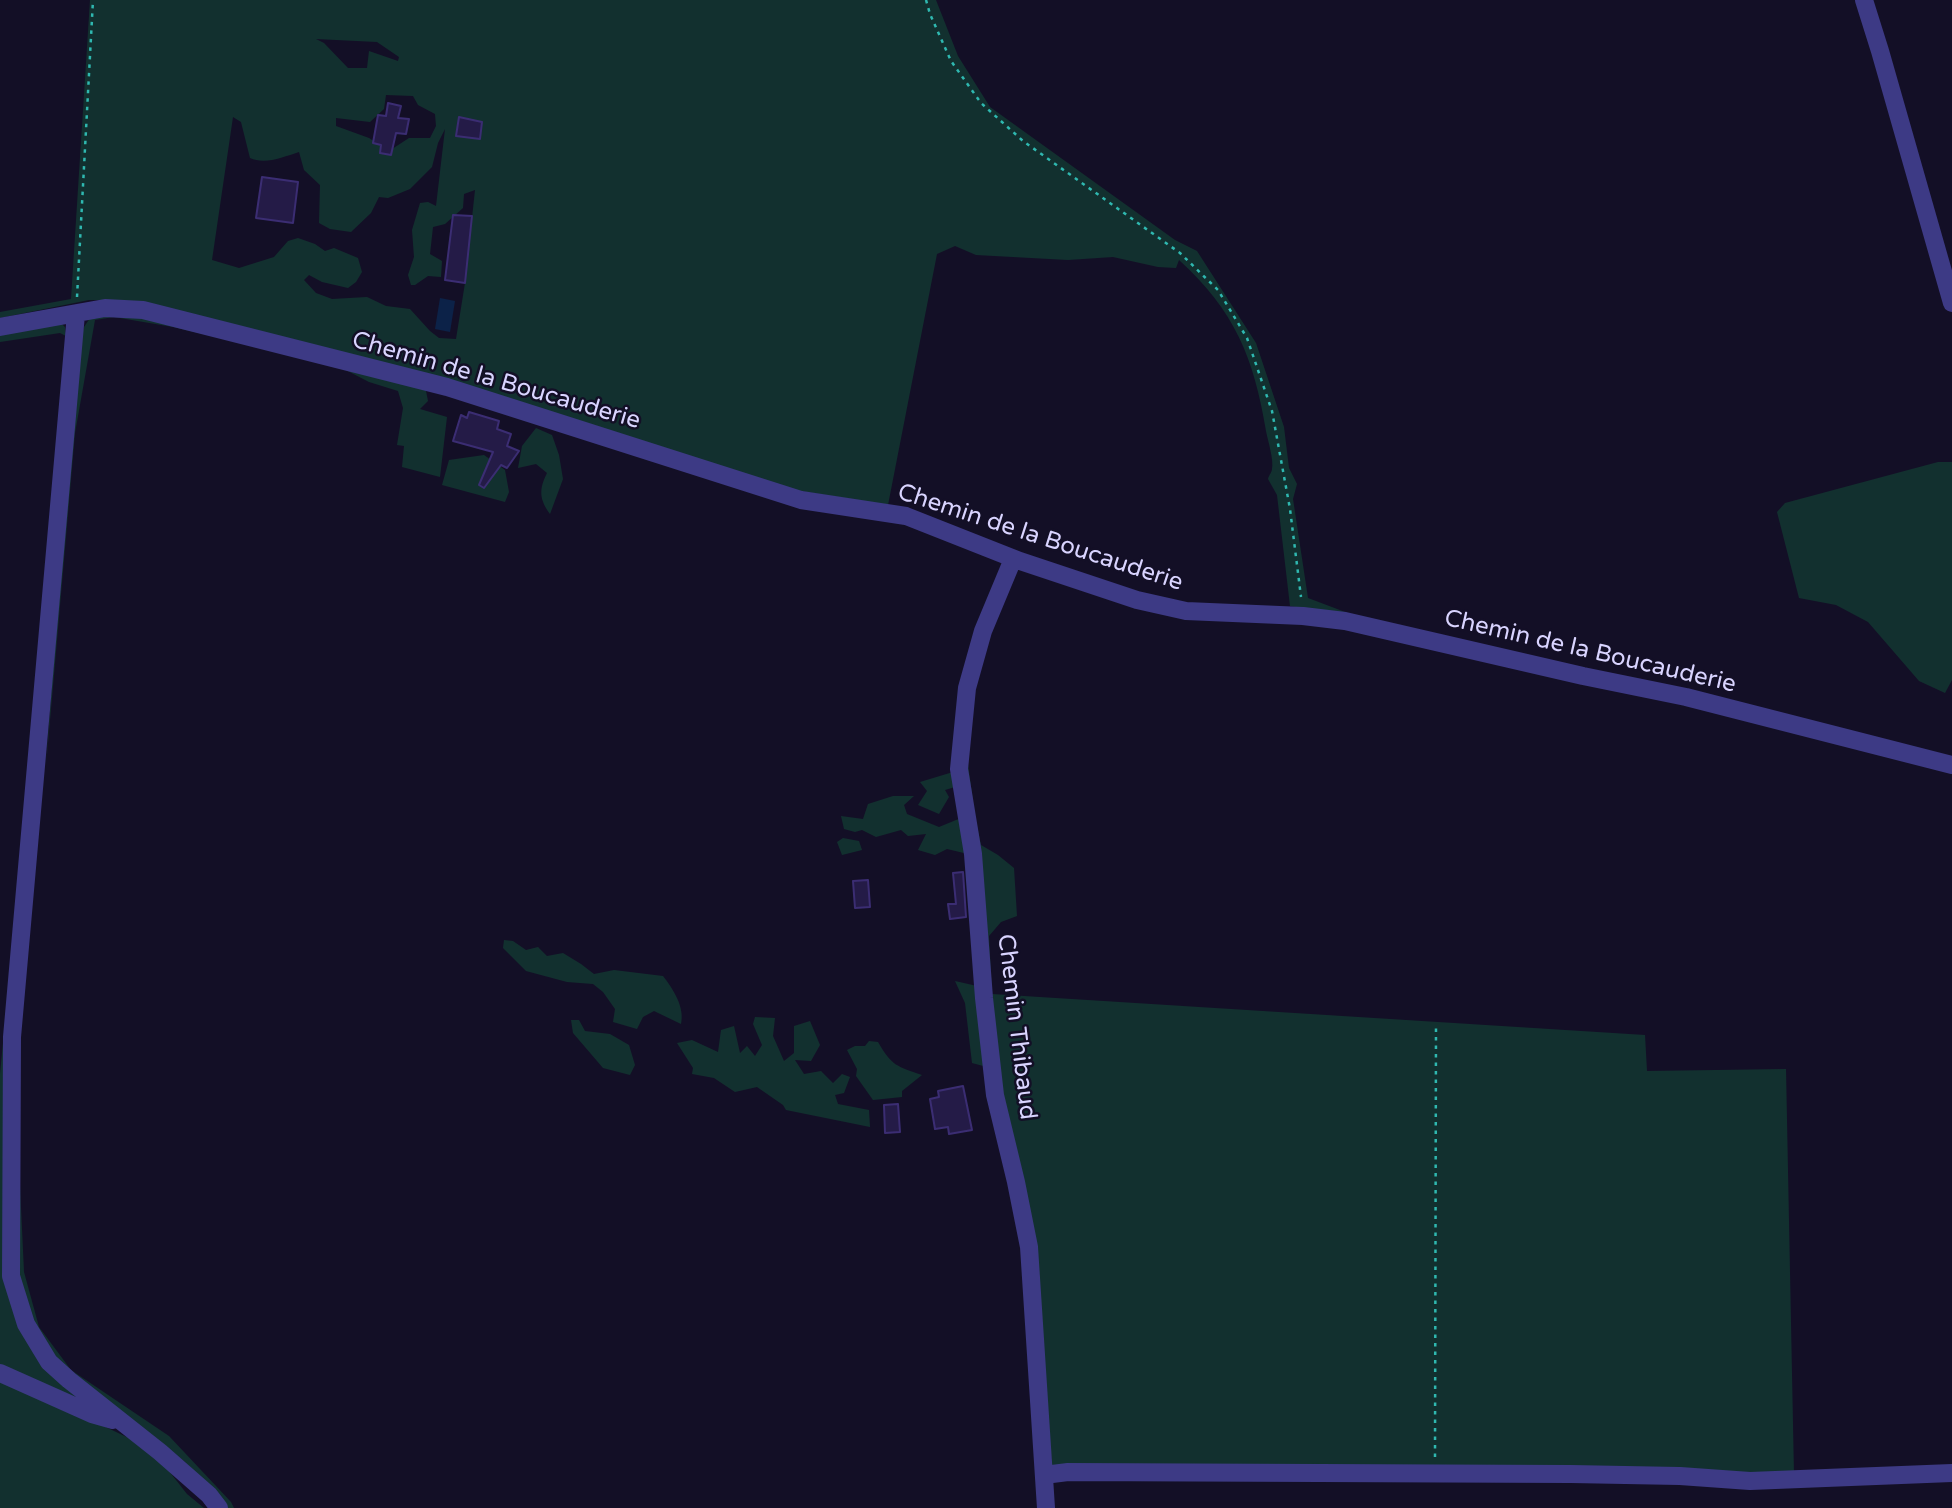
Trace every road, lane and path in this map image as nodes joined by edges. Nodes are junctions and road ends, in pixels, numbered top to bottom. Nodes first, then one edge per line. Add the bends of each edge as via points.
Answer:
1 (93, 0) edge
2 (926, 0) edge
3 (1864, 0) edge
4 (1952, 303) edge
5 (76, 314) junction
6 (0, 327) edge
7 (1013, 559) junction
8 (1303, 616) junction
9 (1952, 765) edge
10 (1436, 1026) dead end
11 (0, 1373) edge
12 (123, 1423) junction
13 (1952, 1473) edge
14 (1435, 1474) junction
15 (1044, 1475) junction
16 (219, 1508) edge
17 (1046, 1508) edge

1 - 5 path
2 - 8 path via 951,61 981,103 1023,141 1180,253 1217,290 1247,338 1272,411
3 - 4 street
5 - 6 street, Chemin de la Boucauderie
5 - 7 street, Chemin de la Boucauderie via 105,308 142,310 447,387 801,500 906,516
5 - 12 street via 12,1037 11,1276 26,1324 48,1362
7 - 8 street, Chemin de la Boucauderie via 1137,600 1186,611
7 - 15 street, Chemin Thibaud via 967,688 959,769 973,854 995,1095 1029,1247
8 - 9 street, Chemin de la Boucauderie via 1345,621 1686,697
10 - 14 path
11 - 12 street
12 - 16 street
13 - 14 street via 1750,1480
14 - 15 street
15 - 17 street, Chemin Thibaud

